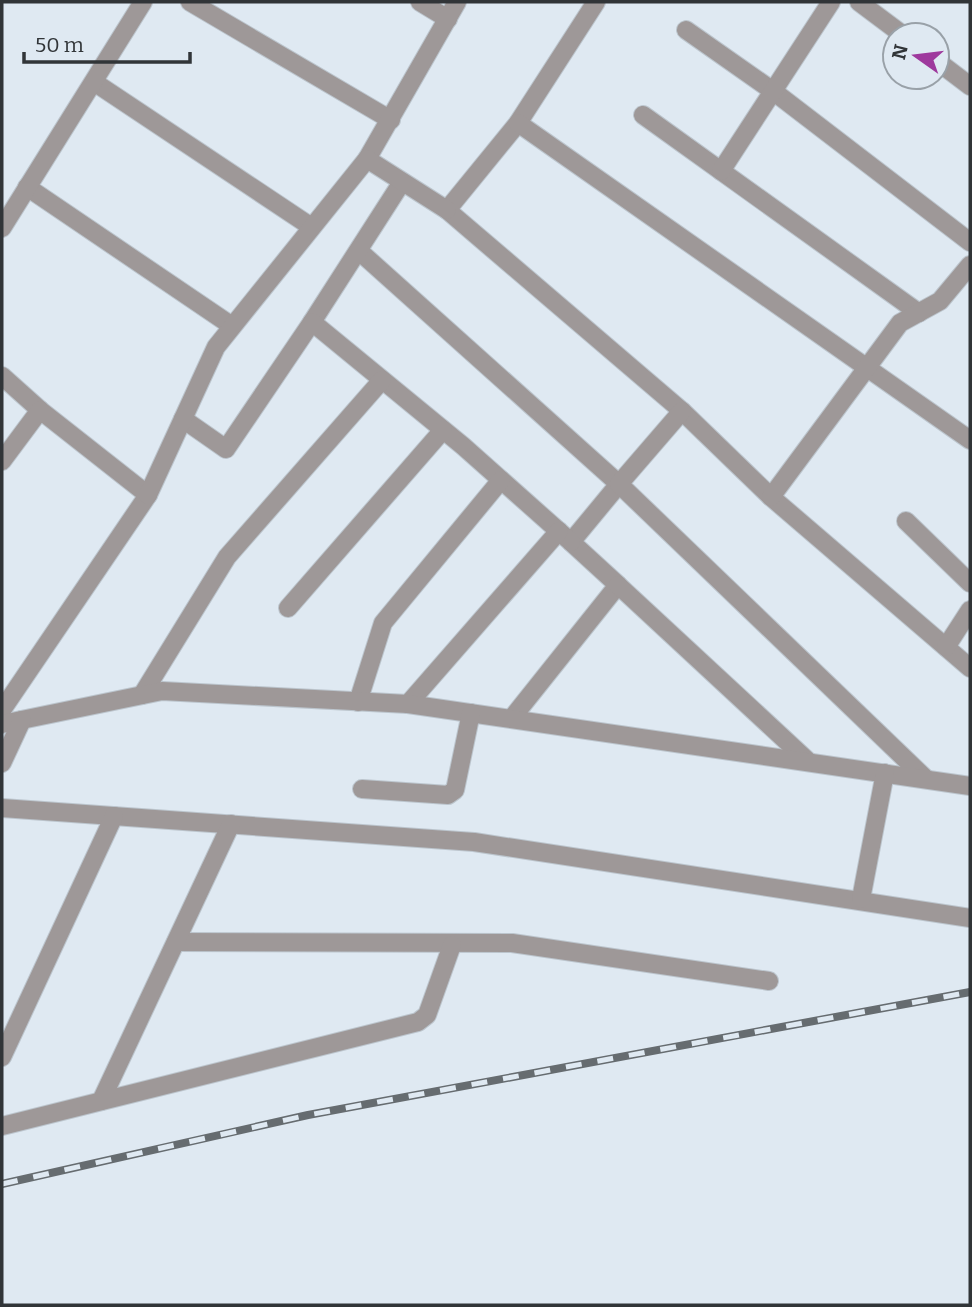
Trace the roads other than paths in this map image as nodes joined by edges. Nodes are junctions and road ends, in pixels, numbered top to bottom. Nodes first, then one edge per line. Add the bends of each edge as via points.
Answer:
1 (143, 2) edge
2 (190, 2) edge
3 (420, 2) edge
4 (457, 2) edge
5 (596, 2) edge
6 (831, 2) edge
7 (859, 2) edge
8 (448, 19) junction
9 (884, 21) edge
10 (686, 30) dead end
11 (951, 72) edge
12 (94, 82) junction
13 (970, 86) edge
14 (773, 91) junction
15 (643, 115) dead end
16 (391, 120) junction
17 (518, 123) junction
18 (367, 159) junction
19 (721, 171) junction
20 (402, 181) junction
21 (27, 187) junction
22 (447, 210) junction
23 (310, 226) junction
24 (2, 228) edge
25 (970, 242) edge
26 (359, 251) junction
27 (970, 265) edge
28 (919, 313) junction
29 (312, 322) junction
30 (232, 326) junction
31 (868, 367) junction
32 (2, 376) edge
33 (382, 380) junction
34 (40, 410) junction
35 (682, 411) junction
36 (183, 419) junction
37 (443, 430) junction
38 (970, 440) edge
39 (2, 461) edge
40 (501, 480) junction
41 (619, 484) junction
42 (148, 495) junction
43 (771, 497) junction
44 (905, 521) dead end
45 (565, 537) junction
46 (970, 583) edge
47 (618, 585) junction
48 (288, 608) dead end
49 (970, 610) edge
50 (946, 647) junction
51 (970, 668) edge
52 (142, 695) junction
53 (358, 702) junction
54 (408, 704) junction
55 (2, 710) edge
56 (471, 713) junction
57 (512, 718) junction
58 (22, 720) junction
59 (2, 724) edge
60 (809, 762) junction
61 (2, 763) edge
62 (884, 774) junction
63 (925, 778) junction
64 (970, 786) edge
65 (362, 789) dead end
66 (2, 808) edge
67 (114, 816) junction
68 (231, 824) junction
69 (861, 899) junction
70 (970, 918) edge
71 (176, 942) junction
72 (452, 945) junction
73 (769, 981) dead end
74 (2, 1057) edge
75 (101, 1101) junction
76 (2, 1126) edge

1 - 12 street
2 - 16 street
3 - 8 street
4 - 8 street
5 - 17 street
6 - 14 street
7 - 9 street
8 - 16 street
10 - 14 street
11 - 13 street
12 - 21 street
12 - 23 street
14 - 19 street
14 - 25 street
15 - 19 street
16 - 18 street
17 - 22 street
17 - 31 street
18 - 20 street
18 - 23 street
19 - 28 street
20 - 22 street
20 - 26 street
21 - 24 street
21 - 30 street
22 - 35 street
23 - 30 street
26 - 29 street
26 - 41 street
27 - 28 street via 940,300
28 - 31 street via 900,323
29 - 33 street
29 - 36 street via 226,449
30 - 36 street via 216,347
31 - 38 street
31 - 43 street
32 - 34 street
33 - 37 street
33 - 52 street via 223,564
34 - 39 street
34 - 42 street
35 - 41 street
35 - 43 street
36 - 42 street
37 - 40 street
37 - 48 street
40 - 45 street
40 - 53 street via 383,623
41 - 45 street
41 - 63 street
42 - 55 street
43 - 50 street
44 - 46 street
45 - 47 street
45 - 54 street
47 - 57 street
47 - 60 street
49 - 50 street
50 - 51 street
52 - 53 street via 162,691
52 - 58 street
53 - 54 street
54 - 56 street
56 - 57 street
56 - 65 street via 456,790 448,795
57 - 60 street
58 - 59 street
58 - 61 street
60 - 62 street
62 - 63 street
62 - 69 street
63 - 64 street
66 - 67 street
67 - 68 street
67 - 74 street
68 - 69 street via 474,842
68 - 71 street
69 - 70 street
71 - 72 street
71 - 75 street
72 - 73 street via 491,944
72 - 75 street via 426,1015 418,1021
75 - 76 street

